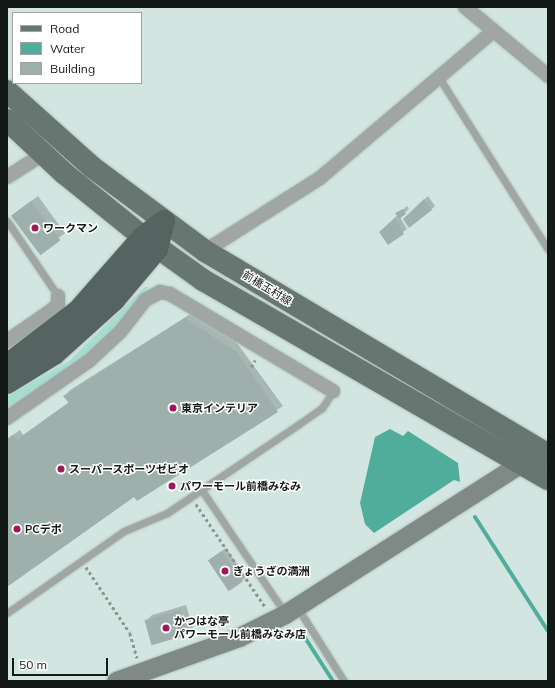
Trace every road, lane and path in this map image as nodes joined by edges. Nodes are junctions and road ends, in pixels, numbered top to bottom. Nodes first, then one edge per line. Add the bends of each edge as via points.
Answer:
1 (464, 7) edge
2 (492, 32) junction
3 (437, 75) junction
4 (548, 76) edge
5 (7, 91) edge
6 (7, 120) edge
7 (42, 155) junction
8 (7, 178) edge
9 (7, 221) edge
10 (164, 221) junction
11 (150, 243) junction
12 (548, 249) edge
13 (205, 251) junction
14 (58, 296) joint
15 (7, 341) edge
16 (7, 365) edge
17 (7, 383) edge
18 (333, 391) joint
19 (7, 418) edge
20 (545, 450) edge
21 (521, 463) junction
22 (548, 479) edge
23 (182, 482) dead end
24 (200, 489) junction
25 (191, 496) junction
26 (81, 560) junction
27 (284, 611) junction
28 (7, 613) edge
29 (142, 672) edge
30 (116, 681) edge
31 (344, 681) edge

1 - 2 street
2 - 3 street
2 - 4 street
3 - 12 lane
3 - 13 street via 320,178
5 - 10 main road, 前橋玉村線 via 92,167
6 - 7 main road
7 - 8 street
7 - 11 main road
9 - 14 lane
10 - 11 highway
10 - 13 main road, 前橋玉村線
11 - 16 highway via 78,310
11 - 17 highway via 92,322 54,354
11 - 21 main road via 286,329
13 - 20 main road, 前橋玉村線
14 - 15 street via 58,304 52,310
18 - 19 street via 170,294 160,292 145,300 121,330 90,360
18 - 24 lane via 322,408
20 - 21 street
21 - 22 main road
21 - 27 street
23 - 25 path
24 - 25 lane
24 - 27 lane
25 - 26 lane via 157,518 124,531
25 - 27 path
26 - 28 lane
26 - 29 path via 130,633
27 - 29 street via 239,637
27 - 31 lane
29 - 30 street

